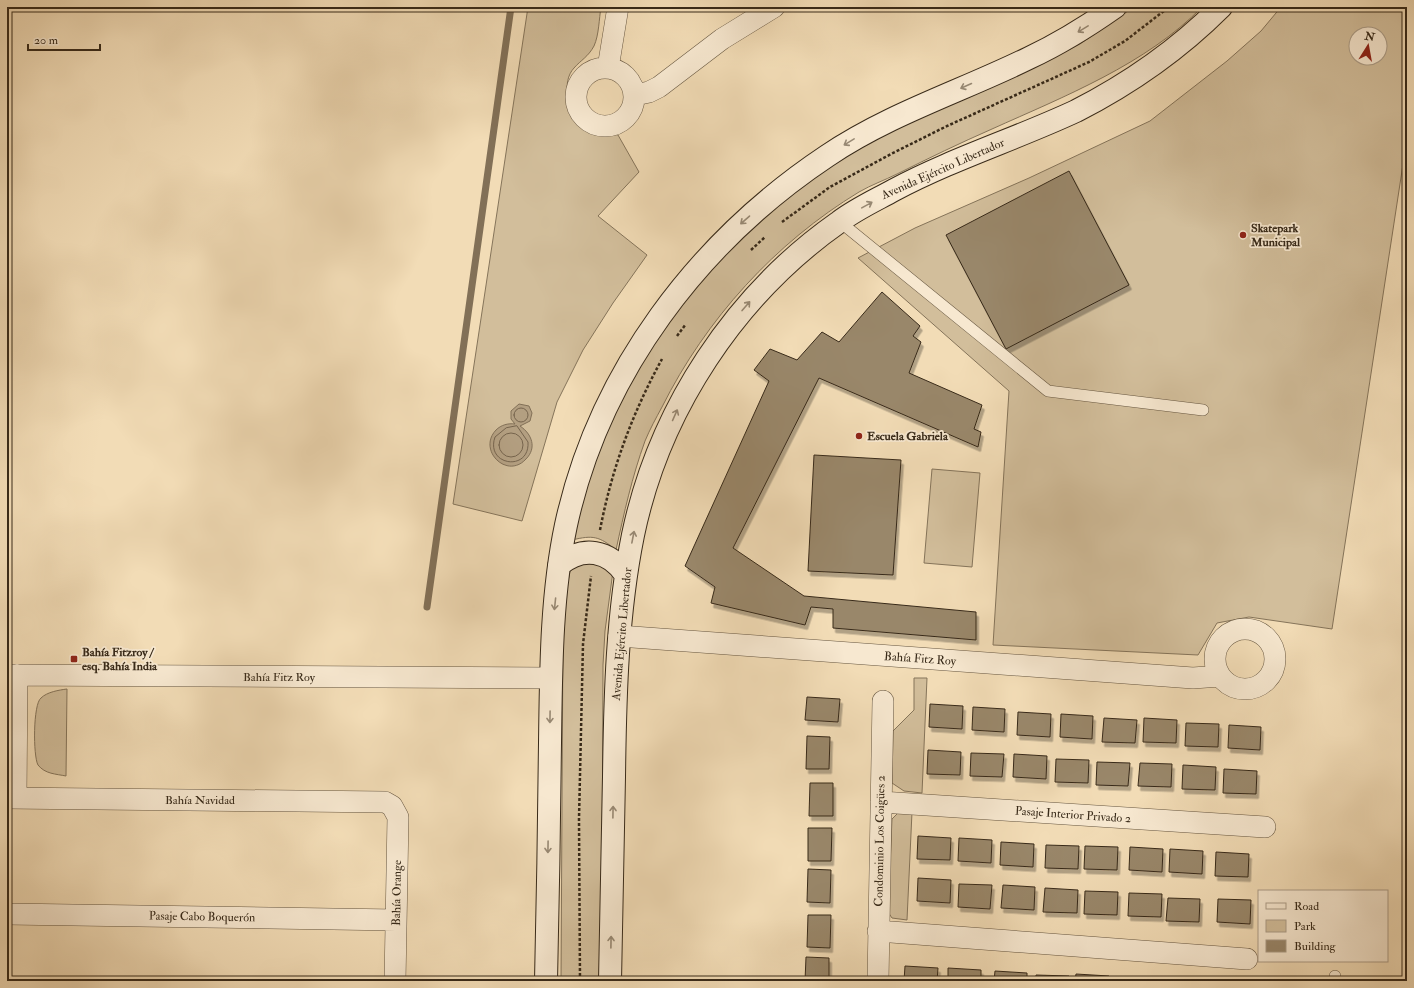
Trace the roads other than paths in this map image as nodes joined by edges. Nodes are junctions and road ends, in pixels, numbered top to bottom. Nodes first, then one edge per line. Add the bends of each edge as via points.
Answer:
1 (618, 7) edge
2 (774, 7) edge
3 (1115, 7) edge
4 (1220, 7) edge
5 (608, 68) junction
6 (635, 94) junction
7 (839, 221) junction
8 (1203, 410) dead end
9 (559, 566) junction
10 (626, 576) junction
11 (619, 636) junction
12 (12, 675) edge
13 (1220, 676) dead end
14 (551, 678) junction
15 (883, 701) dead end
16 (11, 798) edge
17 (881, 802) junction
18 (392, 806) joint
19 (1265, 827) dead end
20 (7, 914) edge
21 (396, 920) junction
22 (878, 931) junction
23 (1247, 959) dead end
24 (395, 981) edge
25 (546, 981) edge
26 (610, 981) edge
27 (878, 981) edge

1 - 5 street
2 - 6 street via 722,39 659,87
3 -> 9 main road via 1096,21 1030,58 861,135 799,175 737,226 680,289 634,356 614,392 584,461 566,527
7 -> 4 main road, Avenida Ejército Libertador via 899,187 1046,124 1103,96 1158,61
5 - 6 street via 618,70 626,76
5 - 6 street via 597,68 587,73 579,82 575,92 580,114 598,126 609,127 620,123 628,116
7 - 8 lane via 1048,391
10 -> 7 main road, Avenida Ejército Libertador via 636,525 660,447 699,371 723,335 768,282
9 - 10 main road via 575,555 595,553 613,560
9 -> 14 main road
10 - 11 main road, Avenida Ejército Libertador
11 - 13 street, Bahía Fitz Roy via 1193,678
26 -> 11 main road, Avenida Ejército Libertador via 614,726
12 - 14 street, Bahía Fitz Roy
12 - 16 street
14 -> 25 main road
15 - 17 street, Condominio Los Coigües 2
16 - 18 street, Bahía Navidad via 377,801
17 - 19 street, Pasaje Interior Privado 2
17 - 22 street, Condominio Los Coigües 2
18 - 21 street, Bahía Orange via 398,817
20 - 21 street, Pasaje Cabo Boquerón
21 - 24 street, Bahía Orange
22 - 23 street
22 - 27 street, Condominio Los Coigües 2

